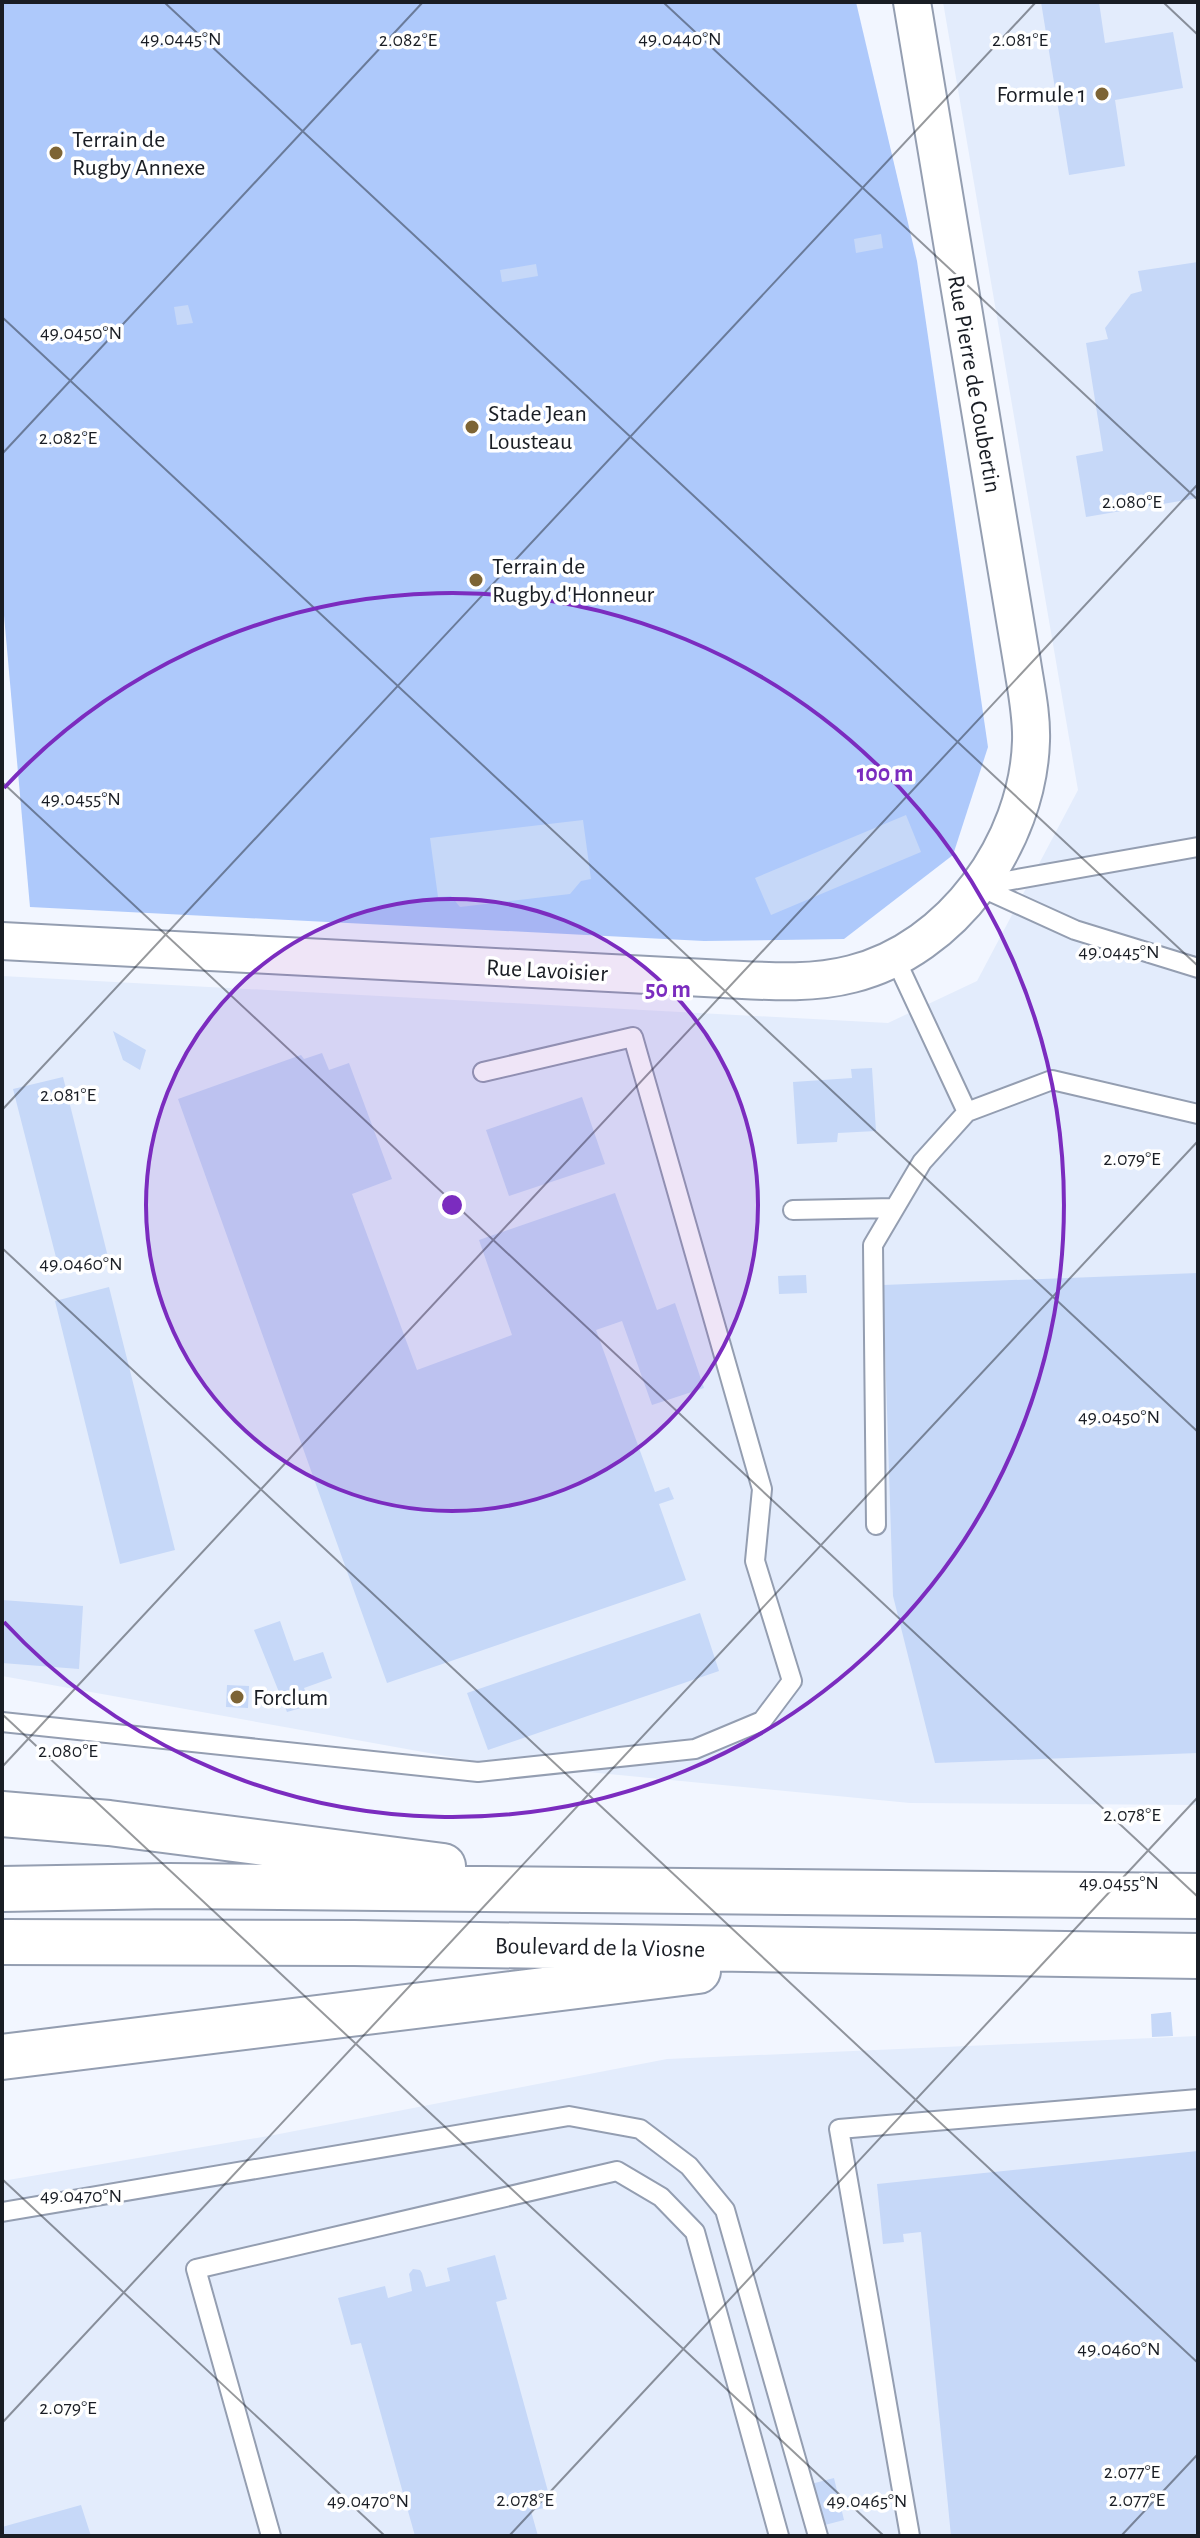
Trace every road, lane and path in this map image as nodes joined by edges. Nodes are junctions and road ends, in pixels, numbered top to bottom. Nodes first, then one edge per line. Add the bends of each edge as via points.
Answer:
1 (912, 2) edge
2 (1028, 766) joint
3 (1198, 847) edge
4 (978, 886) junction
5 (2, 941) edge
6 (895, 958) junction
7 (1198, 968) edge
8 (483, 1072) dead end
9 (967, 1112) junction
10 (1198, 1114) edge
11 (895, 1208) junction
12 (793, 1210) dead end
13 (876, 1525) dead end
14 (2, 1722) edge
15 (2, 1814) edge
16 (2, 1889) edge
17 (644, 1891) junction
18 (1198, 1896) edge
19 (2, 1942) edge
20 (858, 1951) junction
21 (1198, 1956) edge
22 (2, 2057) edge
23 (1198, 2099) edge
24 (2, 2212) edge
25 (271, 2536) edge
26 (779, 2536) edge
27 (818, 2536) edge
28 (910, 2536) edge

1 - 2 street, Rue Pierre de Coubertin via 1022,662 1031,740
2 - 4 street, Rue Lavoisier via 1009,830
3 - 4 lane
4 - 6 street, Rue Lavoisier via 946,922
4 - 7 lane via 1075,930
5 - 6 street, Rue Lavoisier via 770,981 853,974
6 - 9 lane
8 - 14 lane via 633,1037 762,1489 755,1561 792,1681 762,1721 695,1749 478,1772
9 - 10 lane via 1052,1080
9 - 11 lane via 922,1162
11 - 12 lane
11 - 13 lane via 873,1245
15 - 17 main road
16 - 17 main road
17 - 18 main road
19 - 20 main road, Boulevard de la Viosne
20 - 21 main road, Boulevard de la Viosne
20 - 22 main road
23 - 28 lane via 839,2129
24 - 27 lane via 569,2116 640,2129 689,2166 725,2210
25 - 26 lane via 196,2269 617,2171 661,2197 695,2232

